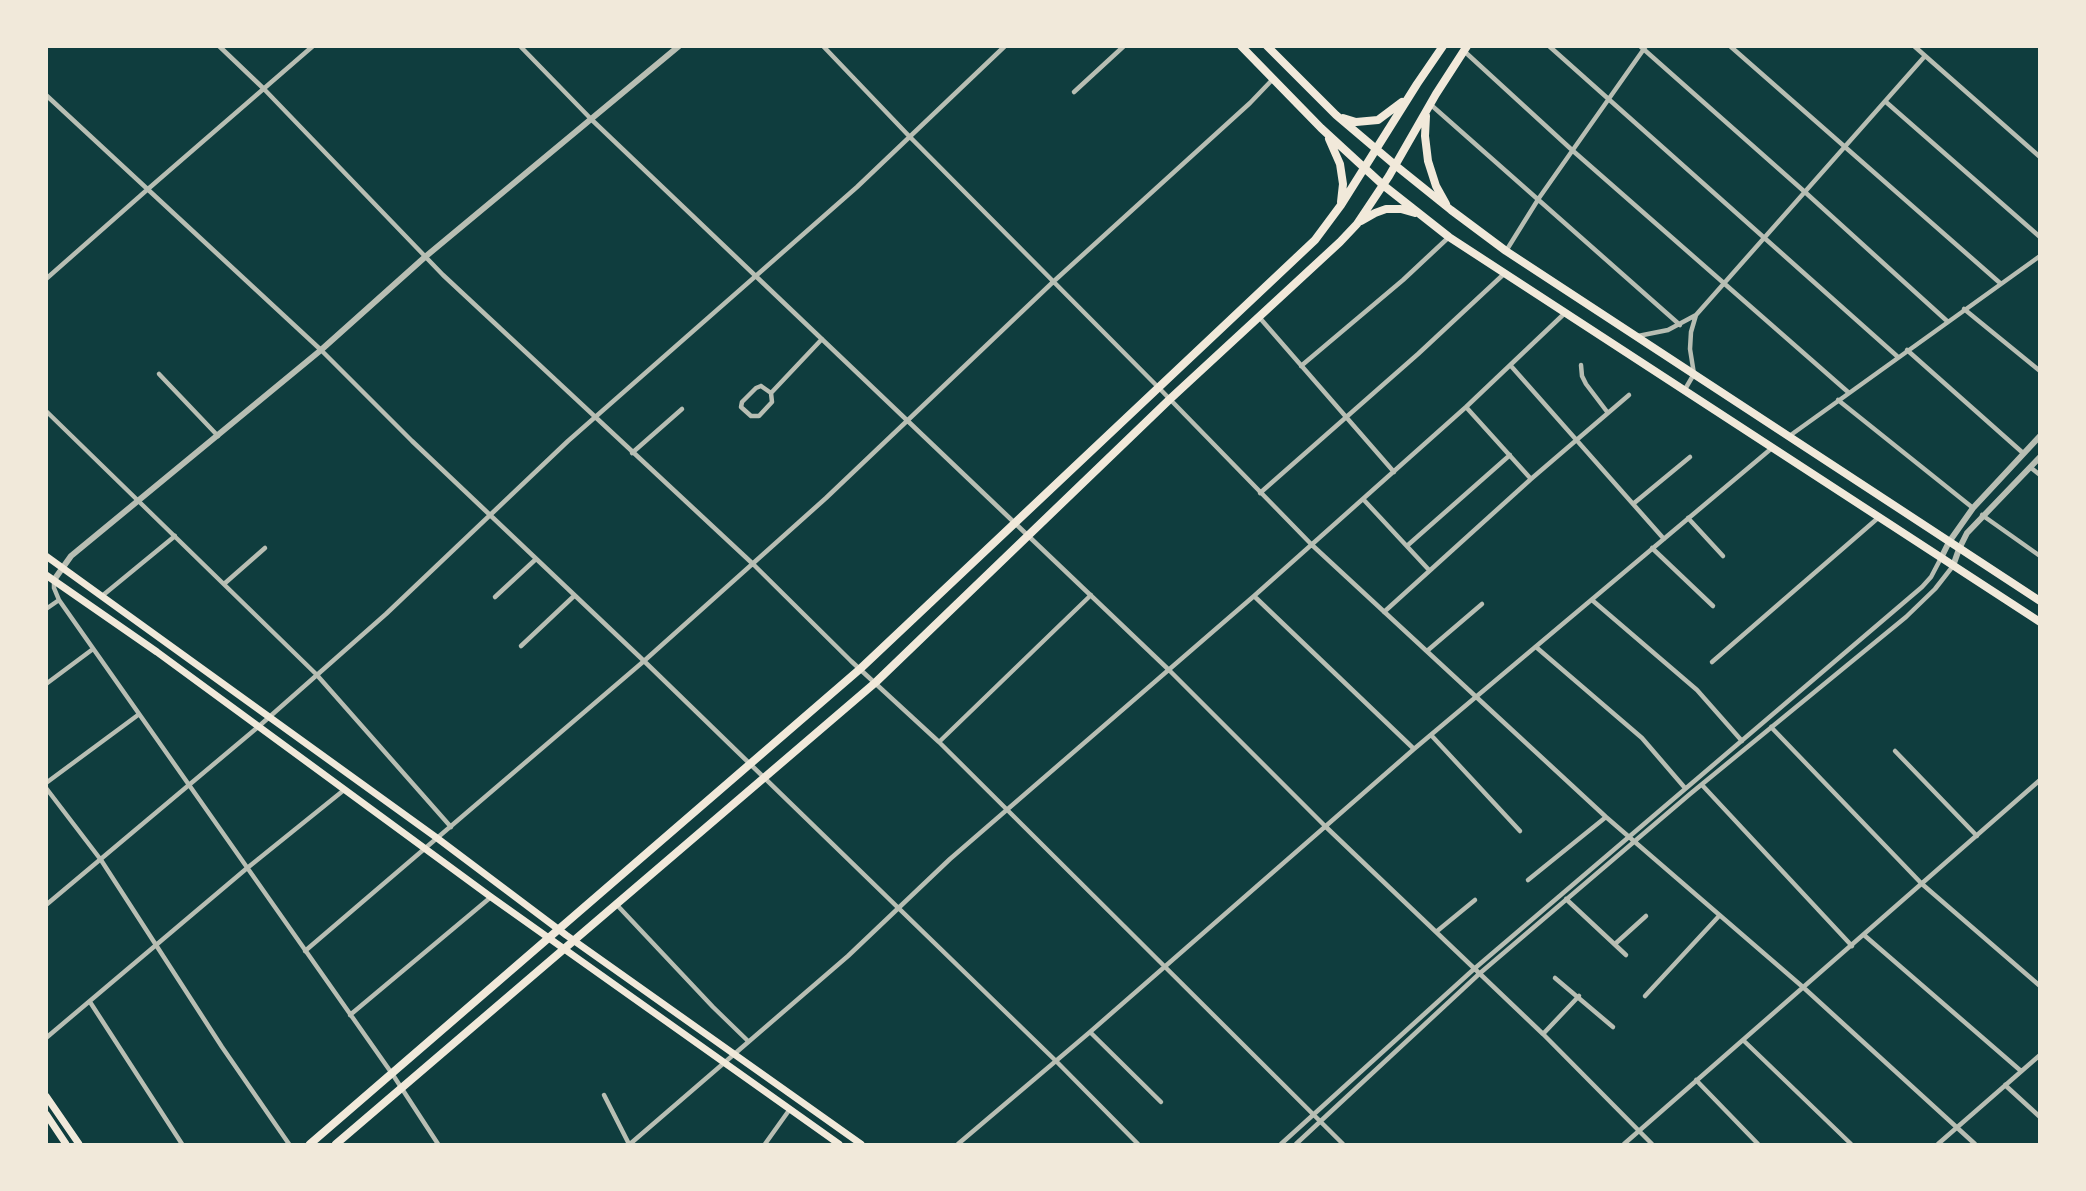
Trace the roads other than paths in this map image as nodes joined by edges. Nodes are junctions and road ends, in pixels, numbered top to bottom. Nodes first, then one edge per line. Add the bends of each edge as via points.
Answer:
1 (219, 46) edge
2 (313, 46) edge
3 (520, 46) edge
4 (680, 46) edge
5 (823, 46) edge
6 (1005, 46) edge
7 (1124, 46) edge
8 (1241, 46) edge
9 (1267, 46) edge
10 (1443, 46) edge
11 (1549, 46) edge
12 (1730, 46) edge
13 (1914, 46) edge
14 (1643, 48) edge
15 (1466, 49) edge
16 (1925, 56) junction
17 (1273, 79) junction
18 (263, 88) junction
19 (1074, 92) dead end
20 (1412, 92) junction
21 (46, 95) edge
22 (1609, 100) junction
23 (1886, 102) junction
24 (1428, 108) junction
25 (1336, 115) junction
26 (592, 120) junction
27 (1321, 128) junction
28 (909, 136) junction
29 (1846, 147) junction
30 (1376, 149) junction
31 (1572, 150) junction
32 (2040, 157) edge
33 (1395, 165) junction
34 (1365, 168) junction
35 (1383, 185) junction
36 (148, 189) junction
37 (1806, 193) junction
38 (1539, 198) junction
39 (1341, 206) junction
40 (1450, 210) junction
41 (1419, 214) junction
42 (1357, 224) junction
43 (1449, 237) junction
44 (2040, 237) edge
45 (1765, 238) junction
46 (1506, 251) junction
47 (425, 257) junction
48 (2037, 258) edge
49 (2040, 264) edge
50 (1505, 273) junction
51 (756, 276) junction
52 (46, 279) edge
53 (1053, 282) junction
54 (2000, 283) junction
55 (1725, 284) junction
56 (1964, 309) junction
57 (1565, 313) junction
58 (1696, 315) junction
59 (1260, 317) junction
60 (1947, 321) junction
61 (1680, 325) junction
62 (1637, 336) junction
63 (822, 339) junction
64 (321, 350) junction
65 (1907, 350) junction
66 (1898, 357) junction
67 (1581, 365) dead end
68 (1301, 366) junction
69 (1511, 366) junction
70 (2040, 371) edge
71 (159, 374) dead end
72 (1694, 374) junction
73 (1158, 387) junction
74 (1684, 391) junction
75 (1848, 392) junction
76 (771, 393) junction
77 (1629, 395) dead end
78 (1170, 399) junction
79 (1838, 400) junction
80 (1466, 407) junction
81 (682, 409) dead end
82 (46, 411) edge
83 (1608, 413) junction
84 (1346, 416) junction
85 (594, 417) junction
86 (907, 420) junction
87 (218, 436) junction
88 (1788, 436) junction
89 (2040, 436) edge
90 (1578, 440) junction
91 (1772, 448) junction
92 (632, 453) junction
93 (2023, 453) junction
94 (1510, 454) junction
95 (1690, 457) dead end
96 (2040, 457) edge
97 (2030, 467) junction
98 (1394, 472) junction
99 (2040, 476) edge
100 (1531, 479) junction
101 (1260, 493) junction
102 (139, 500) junction
103 (1363, 500) junction
104 (1633, 504) junction
105 (1974, 508) junction
106 (490, 514) junction
107 (1982, 515) junction
108 (1688, 518) junction
109 (1878, 518) junction
110 (1016, 522) junction
111 (1028, 535) junction
112 (175, 536) junction
113 (1664, 539) junction
114 (1949, 542) junction
115 (1312, 545) junction
116 (1408, 545) junction
117 (265, 549) dead end
118 (1652, 549) junction
119 (1959, 549) junction
120 (46, 556) edge
121 (1723, 556) dead end
122 (2040, 556) edge
123 (1941, 558) junction
124 (536, 559) junction
125 (753, 564) junction
126 (1953, 566) junction
127 (62, 568) junction
128 (1429, 570) junction
129 (46, 575) edge
130 (54, 580) junction
131 (224, 584) junction
132 (102, 596) junction
133 (574, 596) junction
134 (1091, 596) junction
135 (495, 597) dead end
136 (1254, 597) junction
137 (59, 600) junction
138 (1592, 600) junction
139 (2040, 601) edge
140 (1482, 604) dead end
141 (1713, 606) dead end
142 (1898, 608) junction
143 (46, 609) edge
144 (1384, 612) junction
145 (1906, 617) junction
146 (2040, 622) edge
147 (521, 646) dead end
148 (1536, 647) junction
149 (93, 649) junction
150 (1427, 651) junction
151 (644, 661) junction
152 (1712, 662) dead end
153 (860, 669) junction
154 (1169, 670) junction
155 (316, 674) junction
156 (876, 682) junction
157 (46, 684) edge
158 (1476, 698) junction
159 (138, 715) junction
160 (268, 717) junction
161 (258, 727) junction
162 (1771, 727) junction
163 (1431, 735) junction
164 (1742, 741) junction
165 (939, 742) junction
166 (1414, 749) junction
167 (1894, 751) dead end
168 (750, 764) junction
169 (764, 778) junction
170 (2040, 780) edge
171 (46, 783) edge
172 (1702, 785) junction
173 (189, 786) junction
174 (46, 788) edge
175 (1685, 788) junction
176 (344, 790) junction
177 (1007, 810) junction
178 (1606, 817) junction
179 (451, 827) junction
180 (1326, 827) junction
181 (1520, 831) dead end
182 (1628, 836) junction
183 (1977, 836) junction
184 (437, 838) junction
185 (1634, 842) junction
186 (425, 848) junction
187 (101, 860) junction
188 (246, 869) junction
189 (1528, 880) dead end
190 (1922, 884) junction
191 (491, 897) junction
192 (1566, 899) junction
193 (1475, 900) dead end
194 (46, 904) edge
195 (616, 904) junction
196 (898, 908) junction
197 (1646, 916) dead end
198 (1719, 916) junction
199 (558, 929) junction
200 (1436, 932) junction
201 (1864, 935) junction
202 (549, 937) junction
203 (574, 940) junction
204 (1615, 944) junction
205 (158, 945) junction
206 (1852, 946) junction
207 (564, 949) junction
208 (305, 951) junction
209 (1626, 955) dead end
210 (1165, 967) junction
211 (1474, 969) junction
212 (1479, 974) junction
213 (1555, 978) dead end
214 (2040, 986) edge
215 (1804, 988) junction
216 (1579, 996) junction
217 (1645, 996) dead end
218 (90, 1002) junction
219 (350, 1015) junction
220 (1613, 1028) dead end
221 (1090, 1032) junction
222 (1543, 1034) junction
223 (46, 1038) edge
224 (1743, 1040) junction
225 (748, 1041) junction
226 (734, 1053) junction
227 (2040, 1055) edge
228 (1056, 1061) junction
229 (723, 1062) junction
230 (2021, 1071) junction
231 (393, 1075) junction
232 (1696, 1080) junction
233 (2005, 1085) junction
234 (402, 1088) junction
235 (604, 1095) dead end
236 (46, 1096) edge
237 (1161, 1102) dead end
238 (790, 1109) junction
239 (46, 1114) edge
240 (1314, 1115) junction
241 (2040, 1117) edge
242 (1321, 1122) junction
243 (1957, 1128) junction
244 (1639, 1131) junction
245 (833, 1143) edge
246 (66, 1144) edge
247 (79, 1144) edge
248 (182, 1144) edge
249 (288, 1144) edge
250 (310, 1144) edge
251 (336, 1144) edge
252 (438, 1144) edge
253 (629, 1144) edge
254 (765, 1144) edge
255 (861, 1144) edge
256 (958, 1144) edge
257 (1138, 1144) edge
258 (1281, 1144) edge
259 (1296, 1144) edge
260 (1343, 1144) edge
261 (1624, 1144) edge
262 (1652, 1144) edge
263 (1758, 1144) edge
264 (1851, 1144) edge
265 (1938, 1144) edge
266 (1975, 1144) edge

1 - 18 street
2 - 18 street
3 - 26 street
4 - 26 street
5 - 28 street
6 - 28 street
7 - 19 street
8 - 17 main road
9 - 25 main road
10 - 20 main road
11 - 22 street
12 - 29 street
13 - 16 street
14 - 22 street
14 - 37 street
15 - 24 main road
15 - 31 street
16 - 23 street
16 - 32 street
17 - 27 main road
17 - 53 street
18 - 36 street
18 - 47 street
20 - 25 main road via 1378,120 1356,122
20 - 30 main road
21 - 36 street
22 - 31 street
22 - 45 street
23 - 29 street
23 - 44 street
24 - 33 main road
24 - 38 street
24 - 40 main road via 1428,161
25 - 30 main road
26 - 47 street
26 - 51 street
27 - 34 main road
27 - 39 main road via 1340,164
28 - 51 street
28 - 53 street
29 - 37 street
29 - 54 street
30 - 33 main road
30 - 34 main road
31 - 38 street
31 - 55 street
33 - 35 main road
33 - 40 main road
34 - 35 main road
34 - 39 main road
35 - 41 main road
35 - 42 main road
36 - 52 street
36 - 64 street
37 - 45 street
37 - 60 street
38 - 46 street
38 - 61 street
39 - 73 main road via 1315,240
40 - 46 main road
41 - 42 main road via 1386,209
41 - 43 main road
42 - 59 main road
43 - 50 main road
43 - 68 street
45 - 55 street
45 - 66 street
46 - 62 main road
47 - 64 street
47 - 85 street
48 - 49 street
48 - 54 street
50 - 57 main road
50 - 84 street
51 - 63 street
51 - 85 street
53 - 73 street
53 - 86 street
54 - 56 street
55 - 58 street
55 - 75 street
56 - 60 street
56 - 70 street
57 - 69 street
57 - 74 main road
58 - 61 street
58 - 72 street via 1690,349
59 - 68 street
59 - 78 main road
60 - 65 street
61 - 62 street
62 - 72 main road
63 - 76 street
63 - 86 street
64 - 87 street
64 - 106 street
65 - 66 street
65 - 93 street
66 - 75 street
67 - 83 street via 1586,384
68 - 84 street
69 - 80 street
69 - 90 street
71 - 87 street
72 - 74 street
72 - 88 main road
73 - 78 street
73 - 110 main road
74 - 91 main road
75 - 79 street
76 - 76 street via 772,402 759,416 748,415 741,407 743,400 759,387
77 - 83 street
78 - 101 street
78 - 111 main road
79 - 88 street
79 - 105 street
80 - 94 street
80 - 98 street
81 - 92 street
82 - 102 street
83 - 90 street
84 - 98 street
84 - 101 street
85 - 92 street
85 - 106 street
86 - 110 street
86 - 125 street
87 - 102 street
88 - 114 main road
89 - 93 street
90 - 100 street
90 - 104 street
91 - 108 street
91 - 109 main road
92 - 125 street
93 - 105 street
94 - 100 street
94 - 116 street
95 - 104 street
96 - 97 street
97 - 99 street
97 - 107 street
98 - 103 street
100 - 128 street
101 - 115 street
102 - 112 street
102 - 127 street via 71,556
103 - 115 street
103 - 116 street
104 - 113 street
105 - 114 street
106 - 124 street
106 - 155 street via 386,614
107 - 119 street
107 - 122 street
108 - 113 street
108 - 121 street
109 - 123 main road
109 - 152 street
110 - 111 street
110 - 153 main road
111 - 134 street
111 - 156 main road
112 - 131 street
112 - 132 street
113 - 118 street
114 - 119 main road
114 - 123 street
115 - 136 street
115 - 144 street
116 - 128 street
117 - 131 street
118 - 138 street
118 - 141 street
119 - 126 street
119 - 139 main road
120 - 127 main road
123 - 126 main road
123 - 142 street via 1923,587
124 - 133 street
124 - 135 street
125 - 151 street
125 - 153 street
126 - 145 street
126 - 146 main road
127 - 130 street
127 - 132 main road
128 - 144 street
129 - 130 main road
130 - 137 street
130 - 161 main road
131 - 155 street
132 - 160 main road
133 - 147 street
133 - 151 street
134 - 154 street
134 - 165 street
136 - 154 street
136 - 166 street
137 - 143 street
137 - 149 street
138 - 148 street
138 - 164 street via 1697,690
140 - 150 street
142 - 145 street
142 - 164 street
144 - 150 street
145 - 162 street
148 - 158 street
148 - 175 street via 1642,738
149 - 157 street
149 - 159 street
150 - 158 street
151 - 168 street
151 - 179 street
153 - 156 street
153 - 168 main road
154 - 177 street
154 - 180 street
155 - 160 street
155 - 179 street
156 - 165 street
156 - 169 main road
158 - 163 street
158 - 178 street
159 - 171 street
159 - 173 street
160 - 161 street
160 - 184 main road
161 - 173 street
161 - 176 main road
162 - 172 street
162 - 190 street
163 - 166 street
163 - 181 street
164 - 175 street
165 - 177 street
166 - 180 street
167 - 183 street
168 - 169 street
168 - 199 main road
169 - 195 main road
169 - 196 street
170 - 183 street
172 - 185 street
172 - 206 street
173 - 187 street
173 - 188 street
174 - 187 street
175 - 182 street
176 - 186 main road
176 - 188 street
177 - 196 street
177 - 210 street
178 - 182 street
178 - 189 street
179 - 184 street
180 - 200 street
180 - 210 street
182 - 185 street
182 - 211 street
183 - 190 street
184 - 186 street
184 - 199 main road
185 - 192 street
185 - 198 street
186 - 191 main road
186 - 208 street
187 - 194 street
187 - 205 street
188 - 205 street
188 - 208 street
190 - 201 street
190 - 214 street
191 - 202 main road
191 - 219 street
192 - 204 street
192 - 212 street
193 - 200 street
195 - 203 main road
195 - 225 street
196 - 225 street
196 - 228 street
197 - 204 street
198 - 215 street
198 - 217 street
199 - 202 main road
199 - 203 main road
200 - 211 street
201 - 206 street
201 - 230 street
202 - 207 main road
202 - 231 main road
203 - 207 main road
203 - 226 main road
204 - 209 street
205 - 218 street
205 - 249 street
206 - 215 street
207 - 229 main road
207 - 234 main road
208 - 219 street
210 - 221 street
210 - 240 street
211 - 212 street
211 - 240 street
212 - 222 street
212 - 242 street
213 - 216 street
215 - 224 street
215 - 243 street
216 - 220 street
216 - 222 street
218 - 223 street
218 - 248 street
219 - 231 street
221 - 228 street
221 - 237 street
222 - 244 street
224 - 232 street
224 - 264 street
225 - 226 street
226 - 229 street
226 - 255 main road
227 - 230 street
228 - 256 street
228 - 257 street
229 - 238 main road
229 - 253 street
230 - 233 street
231 - 234 street
231 - 250 main road
232 - 244 street
232 - 263 street
233 - 241 street
233 - 243 street
234 - 251 main road
234 - 252 street
235 - 253 street
236 - 247 main road
238 - 245 main road
238 - 254 street
239 - 246 main road
240 - 242 street
240 - 258 street
242 - 259 street
242 - 260 street
243 - 265 street
243 - 266 street
244 - 261 street
244 - 262 street

